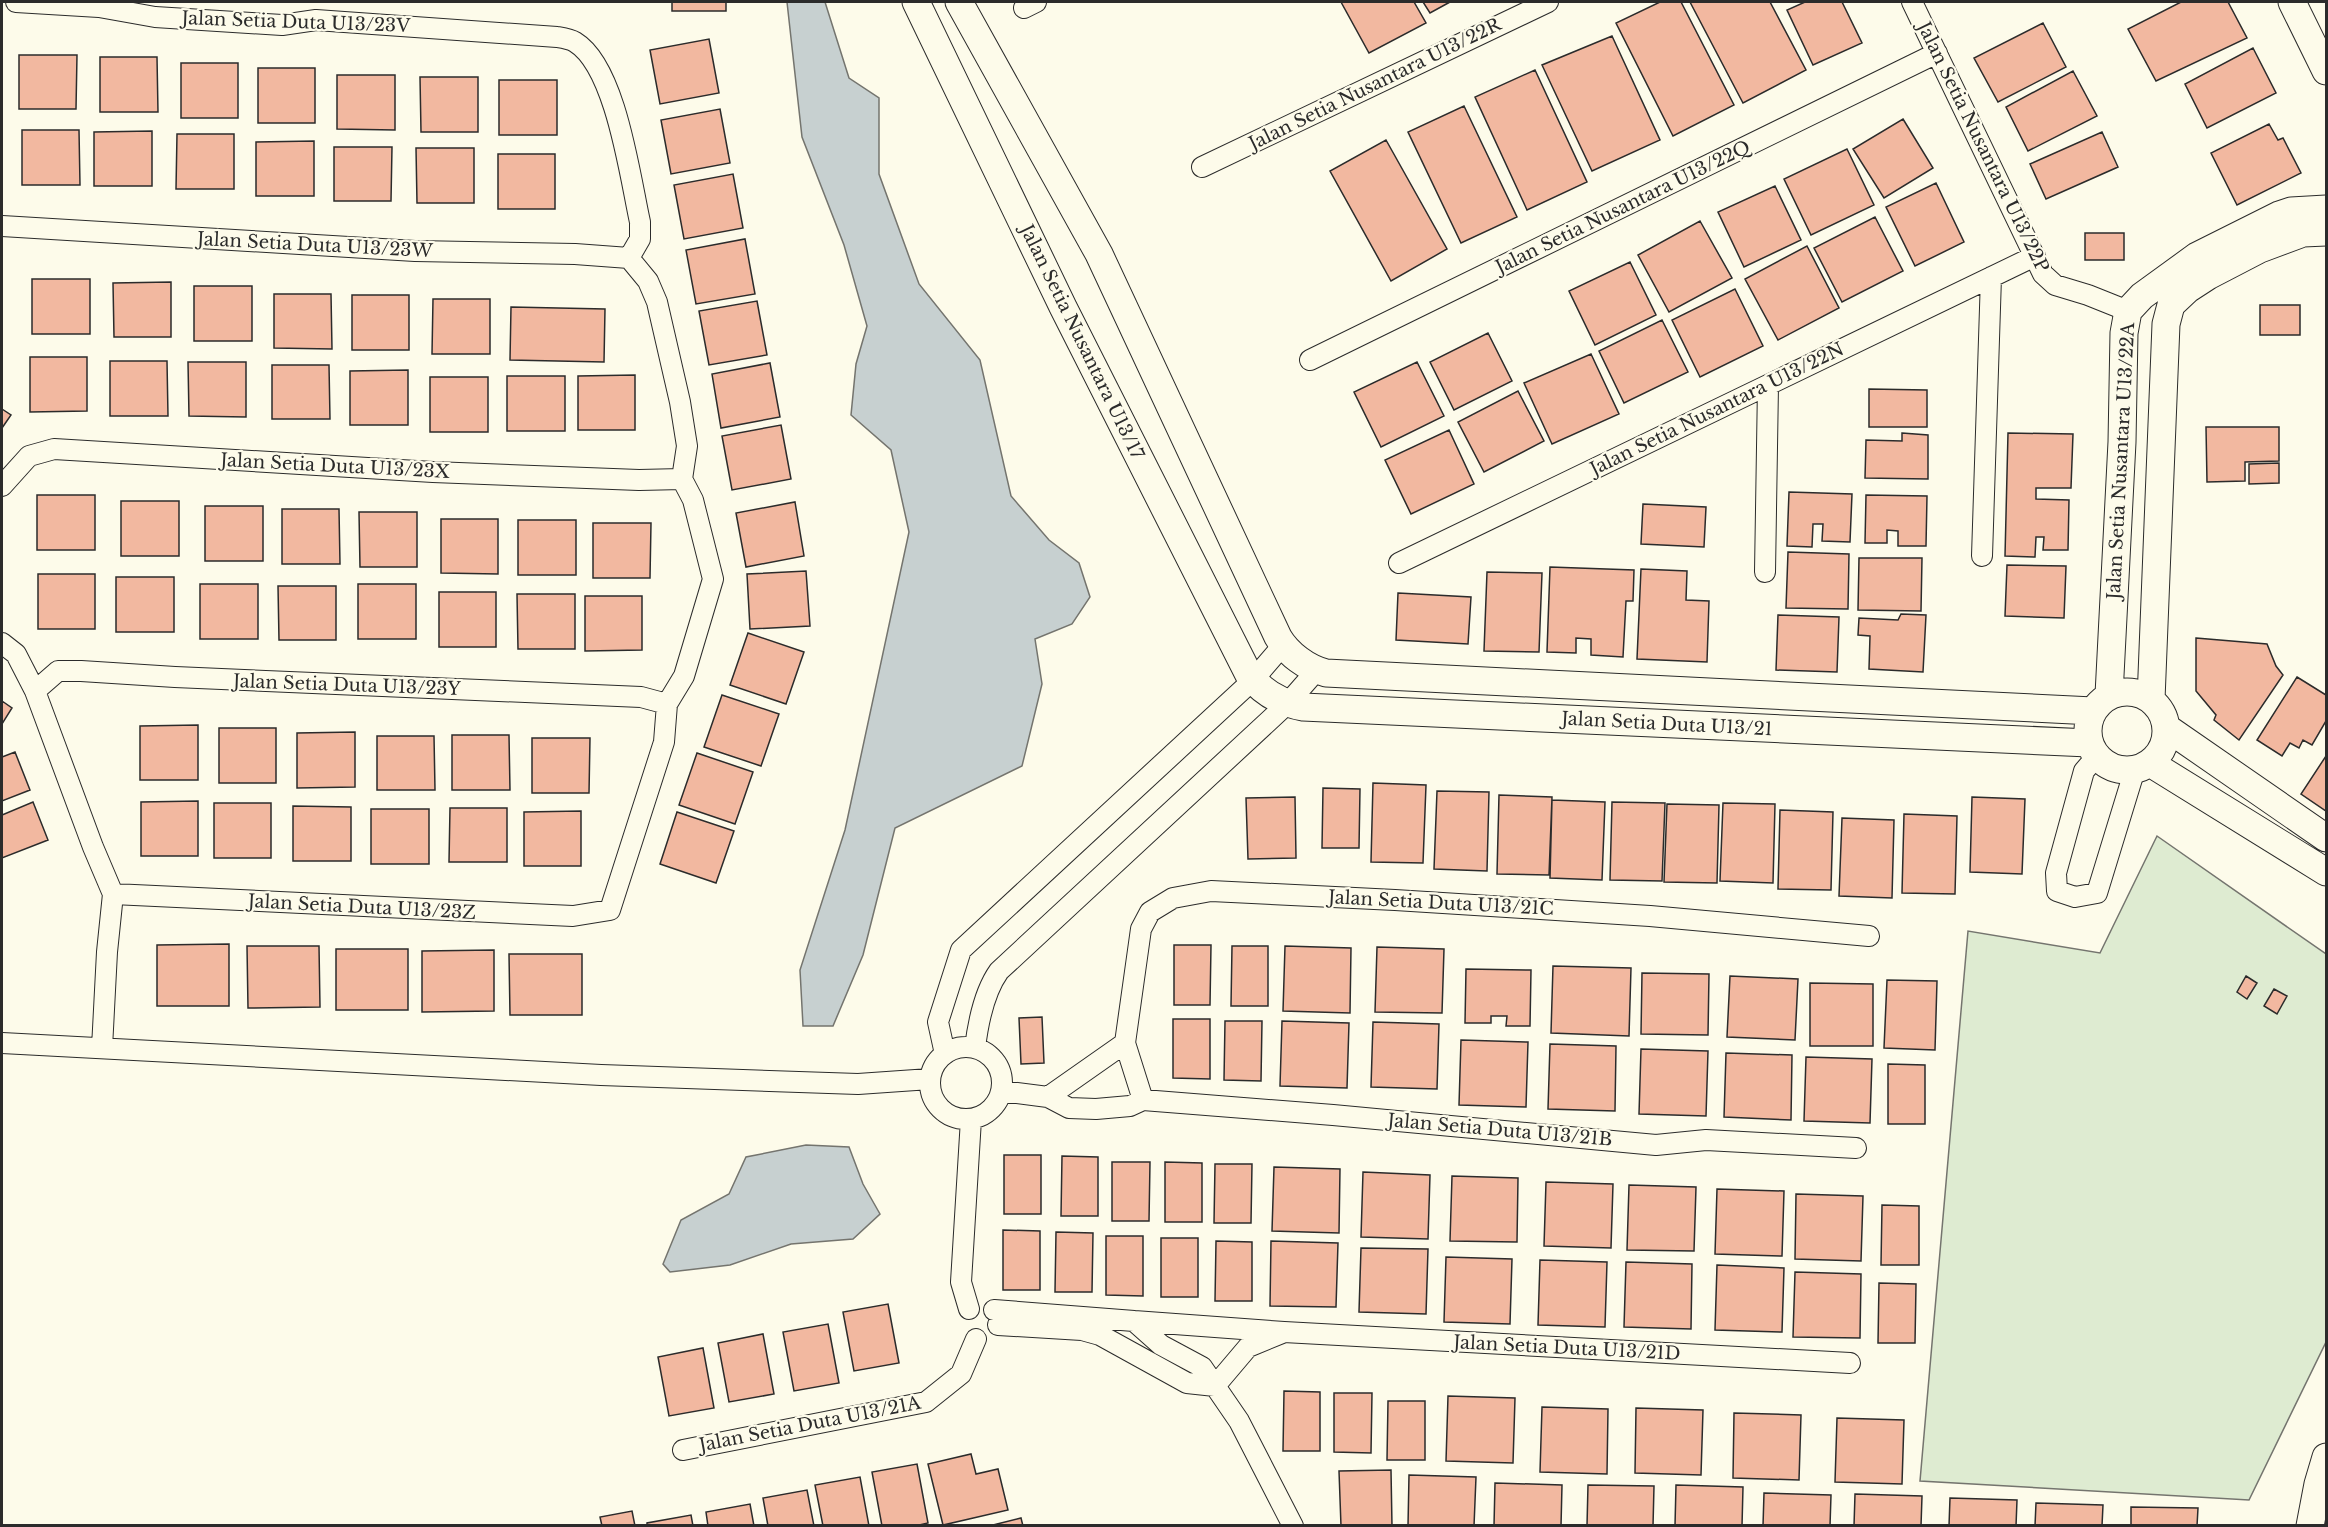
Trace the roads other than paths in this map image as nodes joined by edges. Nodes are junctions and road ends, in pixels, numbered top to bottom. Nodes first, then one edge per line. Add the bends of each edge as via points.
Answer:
1 (16, 2) edge
2 (916, 2) edge
3 (959, 2) edge
4 (1548, 2) edge
5 (1912, 2) edge
6 (2292, 2) edge
7 (1937, 53) junction
8 (2326, 71) edge
9 (1202, 167) dead end
10 (2326, 209) edge
11 (2, 226) edge
12 (2326, 232) edge
13 (2035, 256) junction
14 (629, 258) junction
15 (1992, 277) junction
16 (2135, 304) junction
17 (2171, 305) junction
18 (2124, 349) junction
19 (2166, 349) junction
20 (1310, 360) dead end
21 (1768, 385) junction
22 (682, 479) junction
23 (2, 486) edge
24 (1982, 556) dead end
25 (1399, 563) dead end
26 (1765, 572) dead end
27 (2, 643) edge
28 (1283, 645) junction
29 (1316, 670) junction
30 (1253, 680) junction
31 (35, 691) junction
32 (2151, 700) junction
33 (2101, 703) junction
34 (666, 704) junction
35 (1287, 704) junction
36 (2167, 728) junction
37 (2093, 750) junction
38 (2143, 766) junction
39 (2326, 838) edge
40 (2326, 872) edge
41 (113, 894) junction
42 (1869, 936) dead end
43 (2, 1043) edge
44 (1125, 1043) junction
45 (102, 1048) junction
46 (975, 1048) junction
47 (945, 1054) junction
48 (930, 1079) junction
49 (1001, 1091) junction
50 (1048, 1097) junction
51 (1143, 1100) junction
52 (971, 1119) junction
53 (1856, 1148) dead end
54 (969, 1310) junction
55 (996, 1318) junction
56 (1134, 1321) junction
57 (1284, 1332) junction
58 (976, 1339) junction
59 (1850, 1364) dead end
60 (1215, 1386) junction
61 (684, 1450) dead end
62 (2326, 1457) edge
63 (1293, 1526) edge
64 (2310, 1526) edge

1 - 14 street, Jalan Setia Duta U13/23V via 99,7 155,17 282,25 316,20 557,37 575,42 592,59 605,81 615,110 640,222 640,239
2 - 30 main road, Jalan Setia Nusantara U13/17 via 1063,307
3 - 28 main road via 1099,254
4 - 9 street, Jalan Setia Nusantara U13/22R
5 - 7 street, Jalan Setia Nusantara U13/22P
6 - 8 main road
7 - 13 street, Jalan Setia Nusantara U13/22P
7 - 20 street, Jalan Setia Nusantara U13/22Q
10 - 16 main road, Jalan Setia Nusantara U13/22A via 2279,215 2197,256
11 - 14 street, Jalan Setia Duta U13/23W via 403,250
12 - 17 main road via 2303,233 2260,249 2188,289
13 - 15 street, Jalan Setia Nusantara U13/22N
13 - 16 street, Jalan Setia Nusantara U13/22P via 2043,274 2055,285
14 - 22 street via 648,281 657,302 687,446
15 - 21 street, Jalan Setia Nusantara U13/22N
15 - 24 street
16 - 17 main road
16 - 18 main road, Jalan Setia Nusantara U13/22A
17 - 19 main road
18 - 19 main road
18 - 33 main road, Jalan Setia Nusantara U13/22A via 2121,454
19 - 32 main road
21 - 25 street, Jalan Setia Nusantara U13/22N
21 - 26 street
22 - 23 street, Jalan Setia Duta U13/23X via 433,472 54,449 28,456
22 - 34 street via 693,500 713,579 684,676
27 - 31 street via 16,654
28 - 29 main road, Jalan Setia Duta U13/21
28 - 30 street
29 - 33 main road, Jalan Setia Duta U13/21
29 - 35 street
30 - 35 main road, Jalan Setia Duta U13/21
30 - 47 street via 961,950 938,1022
31 - 34 street, Jalan Setia Duta U13/23Y via 58,671 81,671 641,697
31 - 41 street
32 - 33 main road via 2145,695 2120,692
32 - 36 main road via 2164,715
33 - 37 main road via 2087,732
34 - 41 street, Jalan Setia Duta U13/23Z via 664,742 610,910 573,916
35 - 37 main road, Jalan Setia Duta U13/21
35 - 46 street via 999,971 991,984
36 - 38 main road via 2163,747
36 - 39 main road
37 - 38 main road via 2114,768
37 - 38 street via 2055,873 2057,891 2074,897 2097,893
38 - 40 main road
41 - 45 street
42 - 44 street, Jalan Setia Duta U13/21C via 1650,916 1211,891 1173,898 1150,912 1141,928
43 - 45 street
44 - 50 street
44 - 51 street
45 - 48 street via 624,1076 858,1084
46 - 47 street via 964,1047
46 - 49 street via 994,1060 1002,1080
47 - 48 street via 932,1069
48 - 52 street via 934,1100 940,1108 959,1118
49 - 50 street, Jalan Setia Duta U13/21B
49 - 52 street via 990,1110
50 - 51 street, Jalan Setia Duta U13/21B via 1069,1108 1096,1109 1130,1106
51 - 53 street, Jalan Setia Duta U13/21B via 1656,1145 1706,1140
52 - 54 street via 961,1282
54 - 55 street via 979,1305
54 - 58 street via 964,1326
55 - 56 street, Jalan Setia Duta U13/21D
55 - 58 street via 992,1335
55 - 60 street via 1100,1335 1187,1383
56 - 57 street, Jalan Setia Duta U13/21D
56 - 60 street via 1161,1345 1202,1367
57 - 59 street, Jalan Setia Duta U13/21D
57 - 60 street via 1248,1347
58 - 61 street, Jalan Setia Duta U13/21A via 961,1374 926,1402
60 - 63 street via 1239,1421
62 - 64 main road

